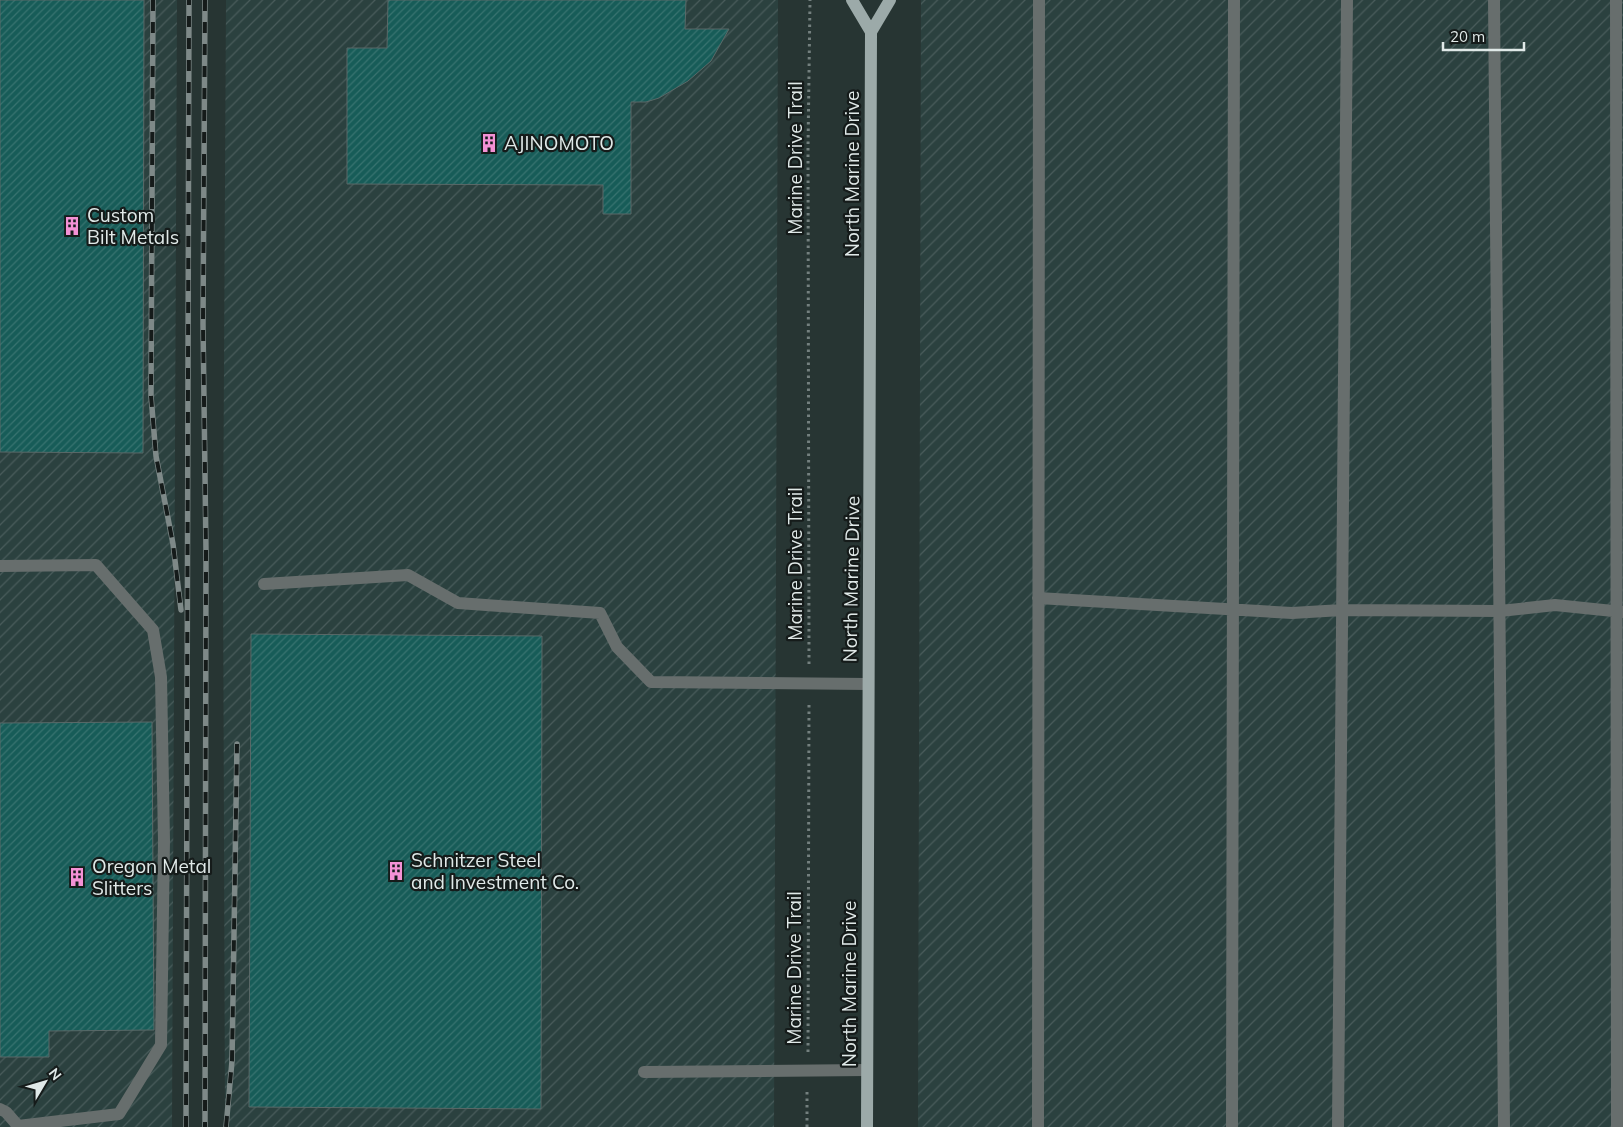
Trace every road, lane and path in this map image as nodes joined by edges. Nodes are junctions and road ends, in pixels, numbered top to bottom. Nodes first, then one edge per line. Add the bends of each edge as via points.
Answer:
1 (810, 0) edge
2 (852, 0) edge
3 (890, 0) edge
4 (1038, 0) edge
5 (1234, 0) edge
6 (1346, 0) edge
7 (1494, 0) edge
8 (1616, 0) edge
9 (871, 32) junction
10 (0, 566) edge
11 (264, 584) dead end
12 (1038, 598) junction
13 (1233, 609) junction
14 (1342, 610) junction
15 (1500, 611) junction
16 (1620, 611) edge
17 (809, 683) junction
18 (868, 684) junction
19 (867, 1070) junction
20 (808, 1071) junction
21 (644, 1072) dead end
22 (0, 1109) edge
23 (19, 1126) edge
24 (807, 1127) edge
25 (867, 1127) edge
26 (1038, 1127) edge
27 (1232, 1127) edge
28 (1338, 1127) edge
29 (1504, 1127) edge
30 (1617, 1127) edge

1 - 17 path, Marine Drive Trail
2 - 9 main road
3 - 9 main road
4 - 12 lane
5 - 13 lane
6 - 14 lane
7 - 15 lane
8 - 16 lane
9 - 18 main road, North Marine Drive
10 - 23 lane via 96,565 153,630 161,677 164,841 161,1045 119,1114
11 - 17 lane via 408,575 458,603 600,614 617,647 651,682
12 - 13 lane
12 - 26 lane
13 - 14 lane via 1292,613
13 - 27 lane
14 - 15 lane
14 - 28 lane
15 - 16 lane via 1555,605
15 - 29 lane
16 - 30 lane
17 - 18 lane
17 - 20 path, Marine Drive Trail
18 - 19 main road, North Marine Drive
19 - 20 lane
19 - 25 main road, North Marine Drive
20 - 21 lane
20 - 24 path, Marine Drive Trail
22 - 23 lane

